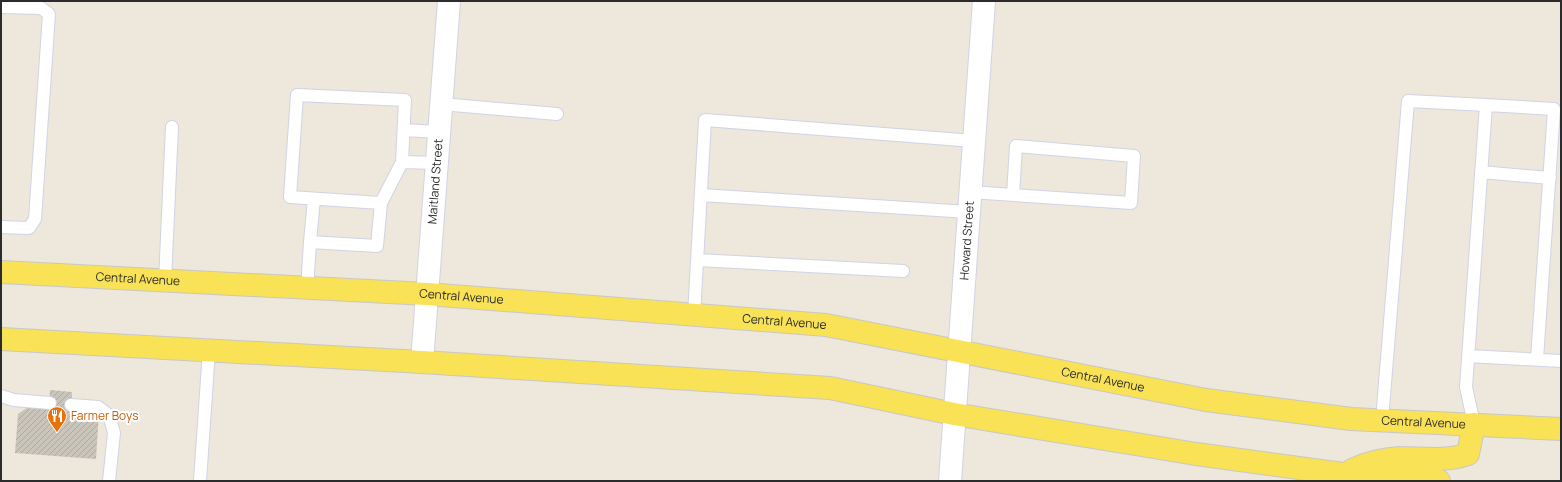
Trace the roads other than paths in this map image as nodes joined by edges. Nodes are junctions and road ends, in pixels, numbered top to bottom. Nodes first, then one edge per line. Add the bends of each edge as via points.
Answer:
1 (449, 1) edge
2 (984, 1) edge
3 (1, 7) edge
4 (442, 104) junction
5 (1486, 105) junction
6 (557, 114) dead end
7 (172, 127) dead end
8 (404, 130) junction
9 (439, 132) junction
10 (974, 141) junction
11 (402, 162) junction
12 (437, 163) junction
13 (1481, 172) junction
14 (1550, 178) junction
15 (701, 195) junction
16 (1013, 195) junction
17 (314, 199) junction
18 (970, 202) junction
19 (381, 203) junction
20 (1, 227) edge
21 (310, 242) junction
22 (697, 260) junction
23 (903, 271) dead end
24 (1, 272) edge
25 (165, 280) junction
26 (307, 289) junction
27 (427, 294) junction
28 (694, 315) junction
29 (1, 338) edge
30 (209, 350) junction
31 (960, 350) junction
32 (1468, 356) junction
33 (1537, 359) junction
34 (1561, 360) edge
35 (422, 362) junction
36 (1, 396) edge
37 (50, 403) dead end
38 (71, 405) dead end
39 (954, 414) junction
40 (1382, 420) junction
41 (1474, 424) junction
42 (1561, 430) edge
43 (1343, 474) junction
44 (108, 481) edge
45 (200, 481) edge
46 (950, 481) edge
47 (1439, 481) edge

1 - 4 street, Maitland Street
2 - 10 street, Howard Street
3 - 20 lane via 41,8 49,14 35,219 29,228
4 - 6 lane
4 - 9 street, Maitland Street
5 - 13 lane
5 - 14 lane via 1554,109
5 - 40 lane via 1408,101
7 - 25 lane
8 - 9 lane
8 - 11 lane
8 - 17 lane via 405,100 297,95 290,197
9 - 12 street, Maitland Street
10 - 15 lane via 705,120
10 - 18 street, Howard Street
11 - 12 lane
11 - 19 lane
12 - 27 street, Maitland Street
13 - 14 lane
13 - 32 lane
14 - 33 lane
15 - 18 lane
15 - 22 lane
16 - 16 lane via 1131,203 1134,156 1016,146
16 - 18 lane
17 - 19 lane
17 - 21 lane
18 - 31 street, Howard Street
19 - 21 lane via 377,246
21 - 26 lane
22 - 23 lane
22 - 28 lane
24 - 25 main road, Central Avenue
25 - 26 main road, Central Avenue
26 - 27 main road, Central Avenue
27 - 28 main road, Central Avenue
27 - 35 street, Maitland Street
28 - 31 main road, Central Avenue via 826,325
29 - 30 main road
30 - 35 main road
30 - 45 lane
31 - 39 street, Howard Street
31 - 40 main road, Central Avenue via 1206,400 1351,419
32 - 33 lane
32 - 41 lane via 1466,387
33 - 34 lane
35 - 39 main road via 830,388
36 - 37 lane via 14,400
38 - 44 lane via 98,407 109,415 114,434
39 - 43 main road via 1196,454
39 - 46 street, Howard Street
40 - 41 main road, Central Avenue
41 - 42 main road, Central Avenue
41 - 43 main road via 1468,454 1455,459 1398,458 1369,463
43 - 47 main road

